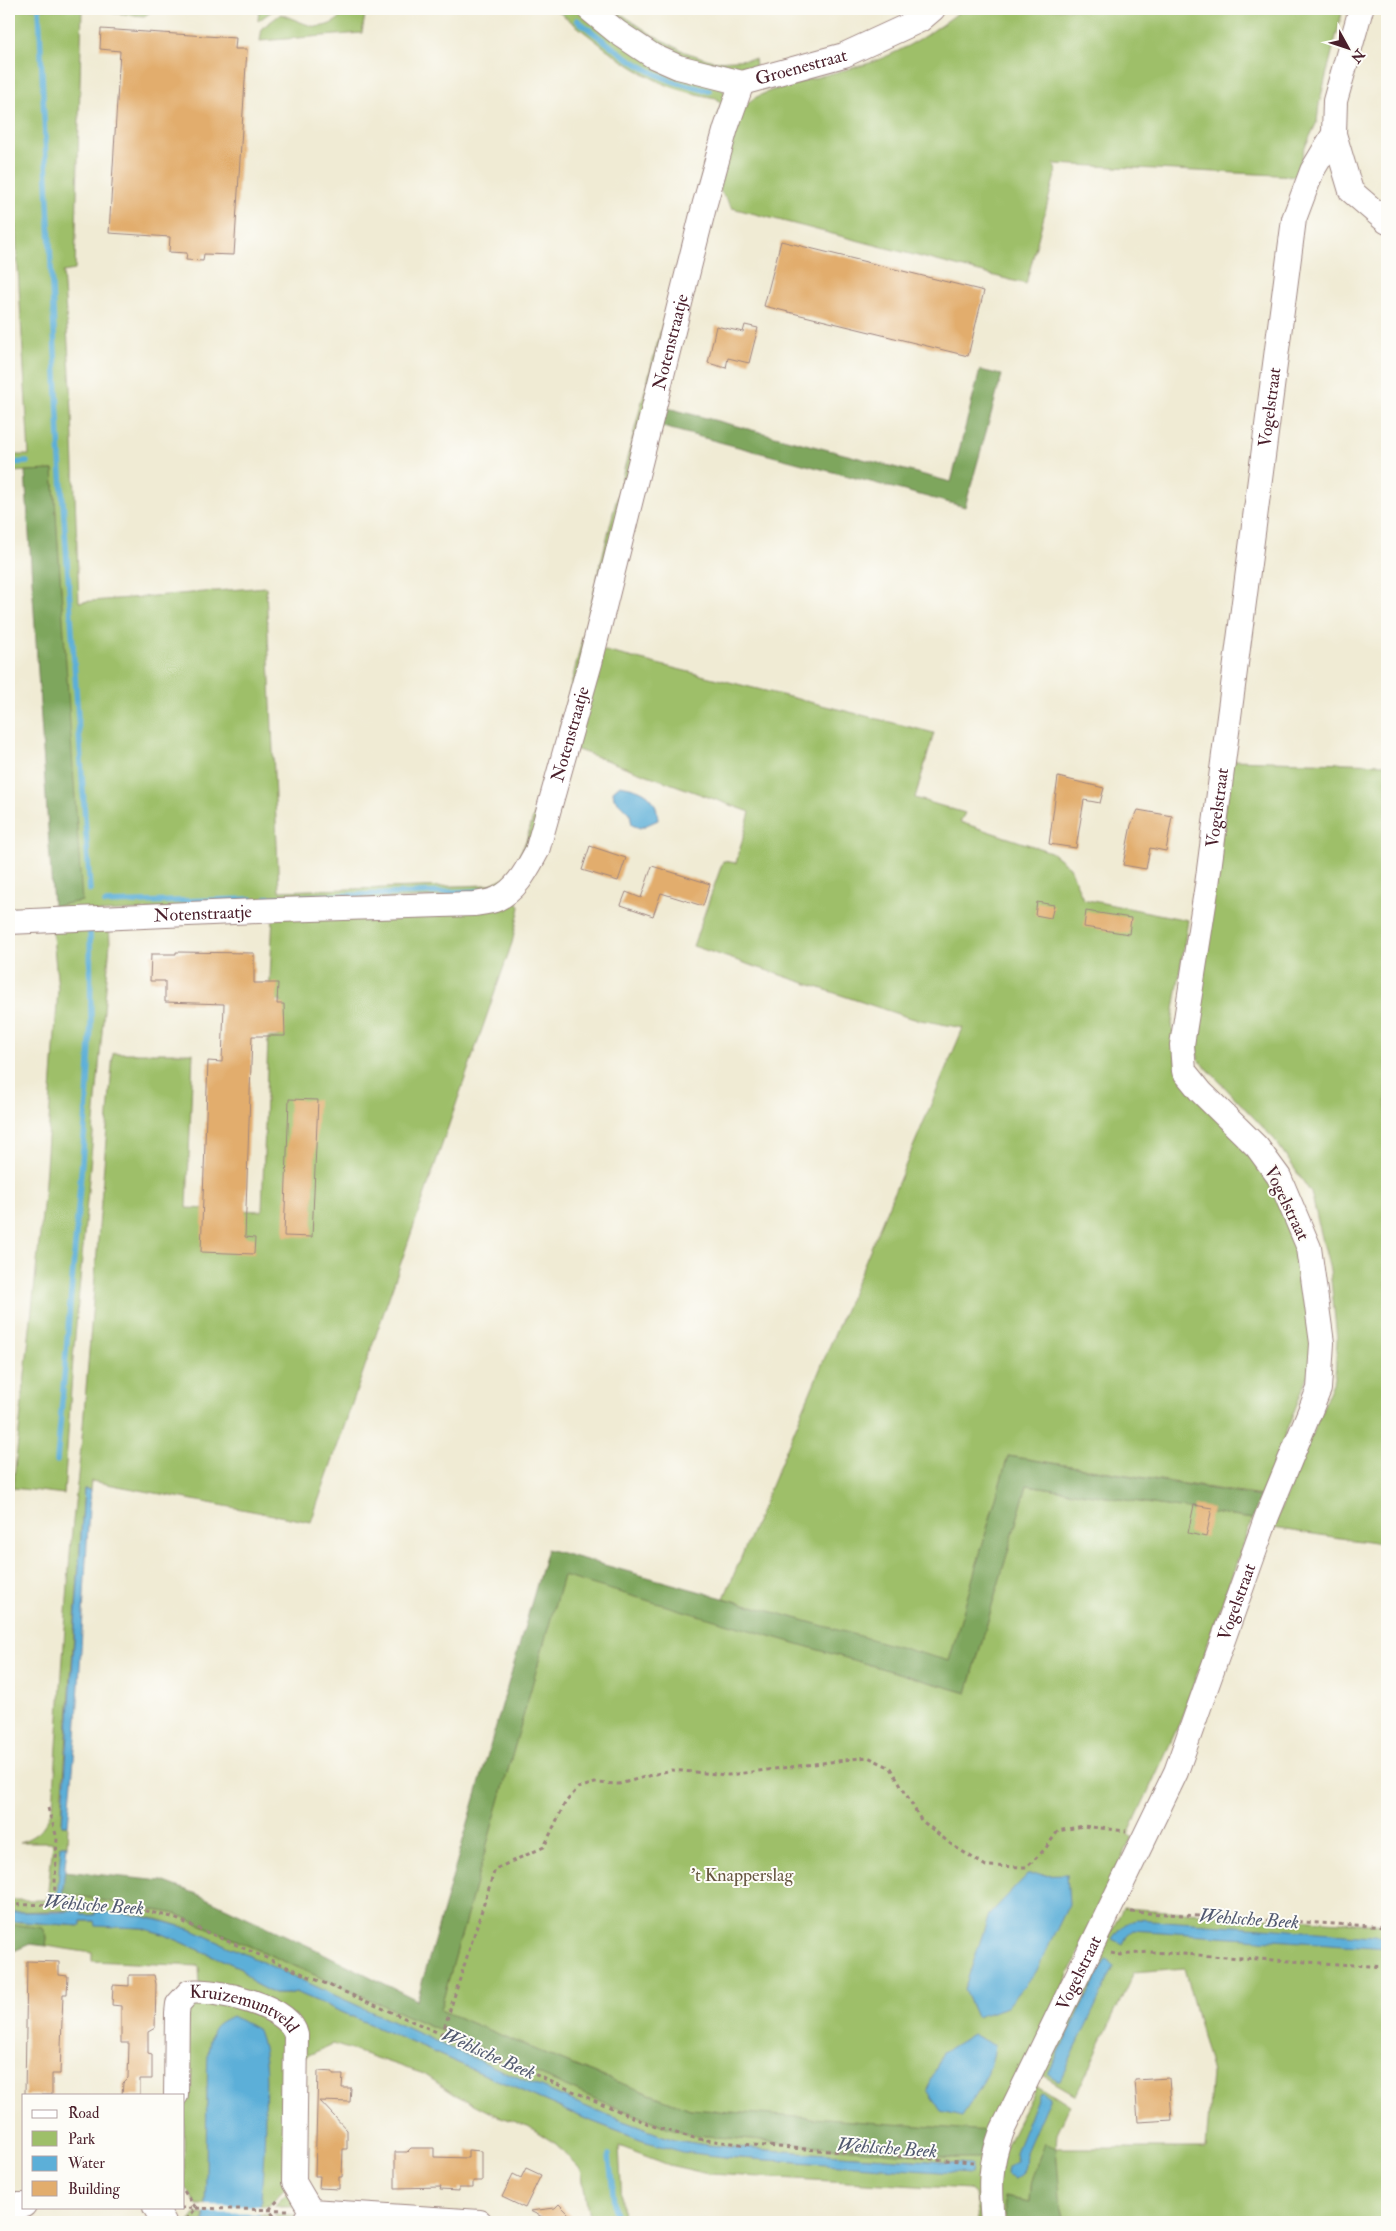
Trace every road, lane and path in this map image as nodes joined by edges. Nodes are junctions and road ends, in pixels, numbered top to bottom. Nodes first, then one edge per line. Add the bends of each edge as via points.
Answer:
1 (589, 9) edge
2 (933, 9) edge
3 (1361, 9) edge
4 (742, 83) junction
5 (1334, 134) junction
6 (1387, 222) edge
7 (9, 922) edge
8 (48, 1808) dead end
9 (1145, 1835) junction
10 (9, 1904) edge
11 (54, 1905) junction
12 (1104, 1919) junction
13 (1387, 1927) edge
14 (1092, 1945) junction
15 (1387, 1967) edge
16 (442, 2035) junction
17 (176, 2094) edge
18 (992, 2165) junction
19 (294, 2182) junction
20 (185, 2192) edge
21 (9, 2205) edge
22 (22, 2205) edge
23 (156, 2208) edge
24 (172, 2208) edge
25 (196, 2208) junction
26 (267, 2210) dead end
27 (308, 2216) edge
28 (164, 2222) edge
29 (185, 2222) edge
30 (279, 2222) edge
31 (480, 2222) edge
32 (993, 2222) edge

1 - 4 street, Groenestraat via 653,56 678,68
2 - 4 street, Groenestraat via 920,20 844,55
3 - 5 street via 1335,101
4 - 7 street, Notenstraatje via 705,203 590,663 537,851 511,890 497,899 474,904
5 - 6 street via 1351,191
5 - 9 street, Vogelstraat via 1312,170 1294,219 1207,885 1182,1045 1184,1071 1257,1146 1279,1177 1309,1248 1322,1343 1319,1389 1267,1516 1176,1772
8 - 11 path via 57,1838
9 - 12 street, Vogelstraat
9 - 16 path via 1083,1826 1058,1831 1027,1867 986,1866 952,1845 922,1820 891,1768 868,1757 728,1775 670,1770 619,1784 595,1783 578,1788 565,1803 544,1847 495,1869
10 - 11 path
11 - 16 path via 128,1907 172,1918
12 - 13 path via 1124,1911
12 - 14 street, Vogelstraat
14 - 15 path via 1120,1954 1149,1952
14 - 18 street, Vogelstraat via 1002,2131
16 - 18 path via 658,2128 698,2139
17 - 19 street, Kruizemuntveld via 178,2004 189,1992 227,1994 251,2001 286,2020 296,2035
18 - 32 street, Vogelstraat
19 - 27 street
19 - 30 path via 269,2210
20 - 25 path
21 - 22 street
23 - 28 street
24 - 25 path
25 - 26 path
25 - 29 path
27 - 31 street

